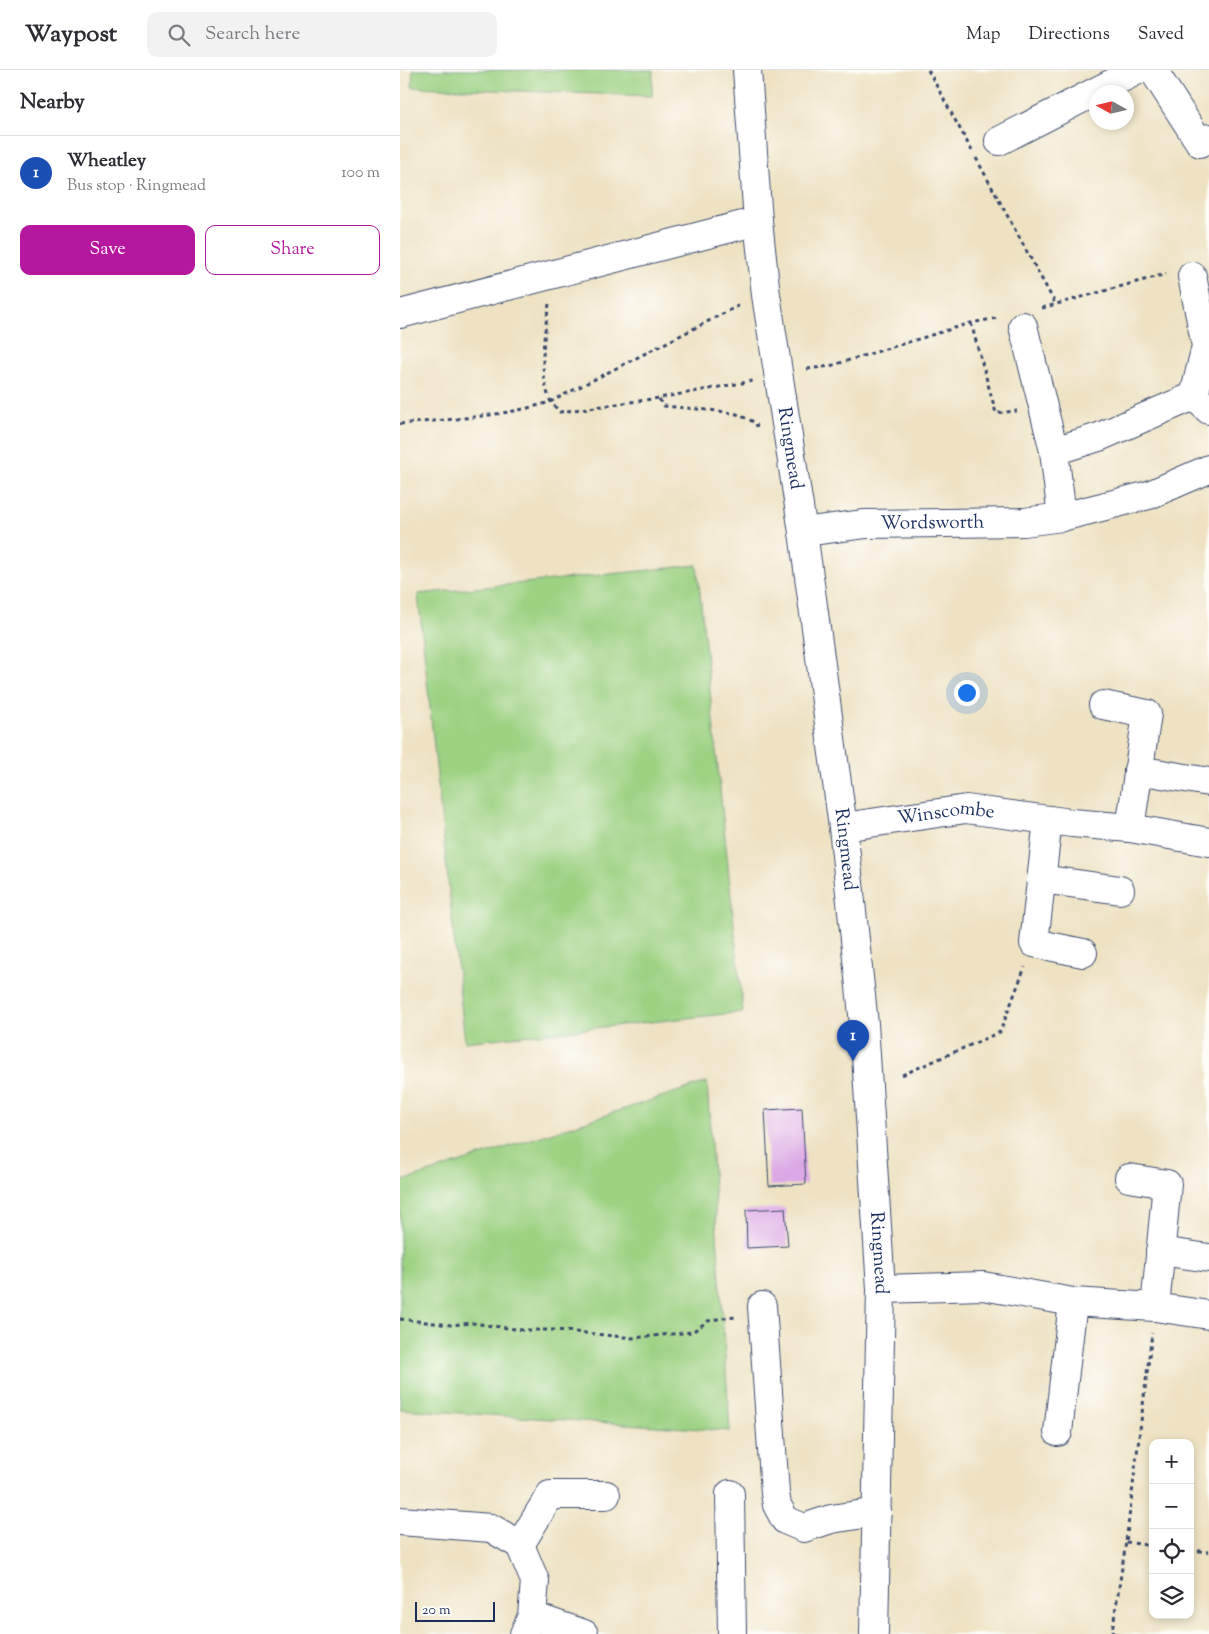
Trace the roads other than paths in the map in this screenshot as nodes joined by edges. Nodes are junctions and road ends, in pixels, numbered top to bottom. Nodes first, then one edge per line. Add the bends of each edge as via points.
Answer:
1 (747, 70) edge
2 (1138, 70) edge
3 (1153, 70) edge
4 (1095, 80) edge
5 (1209, 138) edge
6 (999, 140) dead end
7 (758, 221) junction
8 (1182, 274) road end
9 (400, 314) edge
10 (1020, 318) road end
11 (1202, 403) edge
12 (1054, 451) junction
13 (1209, 469) edge
14 (1062, 517) junction
15 (803, 532) junction
16 (1103, 705) dead end
17 (1138, 770) junction
18 (1209, 782) edge
19 (1048, 820) junction
20 (843, 827) junction
21 (1130, 828) junction
22 (1209, 842) edge
23 (1041, 879) junction
24 (1120, 890) dead end
25 (1083, 953) dead end
26 (1129, 1178) dead end
27 (1160, 1251) junction
28 (1209, 1258) edge
29 (881, 1289) junction
30 (1073, 1302) junction
31 (1155, 1307) junction
32 (762, 1311) road end
33 (1209, 1315) edge
34 (1058, 1432) dead end
35 (730, 1494) dead end
36 (606, 1495) dead end
37 (877, 1512) junction
38 (400, 1521) edge
39 (520, 1545) junction
40 (528, 1625) edge
41 (584, 1634) edge
42 (732, 1634) edge
43 (874, 1634) edge

1 - 7 street, Ringmead
2 - 4 street
3 - 5 street via 1200,143
4 - 6 street
7 - 9 street
7 - 15 street, Ringmead via 766,295
8 - 11 street via 1206,346
10 - 12 street via 1032,402
11 - 12 street
12 - 14 street
13 - 14 street, Wordsworth via 1150,495
14 - 15 street, Wordsworth via 1024,522 865,524
15 - 20 street, Ringmead
16 - 17 street via 1147,714
17 - 18 street
17 - 21 street
19 - 20 street, Winscombe via 966,809
19 - 21 street, Winscombe
19 - 23 street
20 - 29 street, Ringmead via 864,1024
21 - 22 street, Winscombe
23 - 24 street
23 - 25 street via 1034,943
26 - 27 street via 1167,1184
27 - 28 street
27 - 31 street
29 - 30 street via 983,1286
29 - 37 street, Ringmead
30 - 31 street
30 - 34 street
31 - 33 street
32 - 37 street via 775,1493 784,1520 804,1528 831,1519
35 - 42 street
36 - 39 street via 550,1495
37 - 43 street, Ringmead
38 - 39 street via 491,1528
39 - 40 street via 535,1581
40 - 41 street

